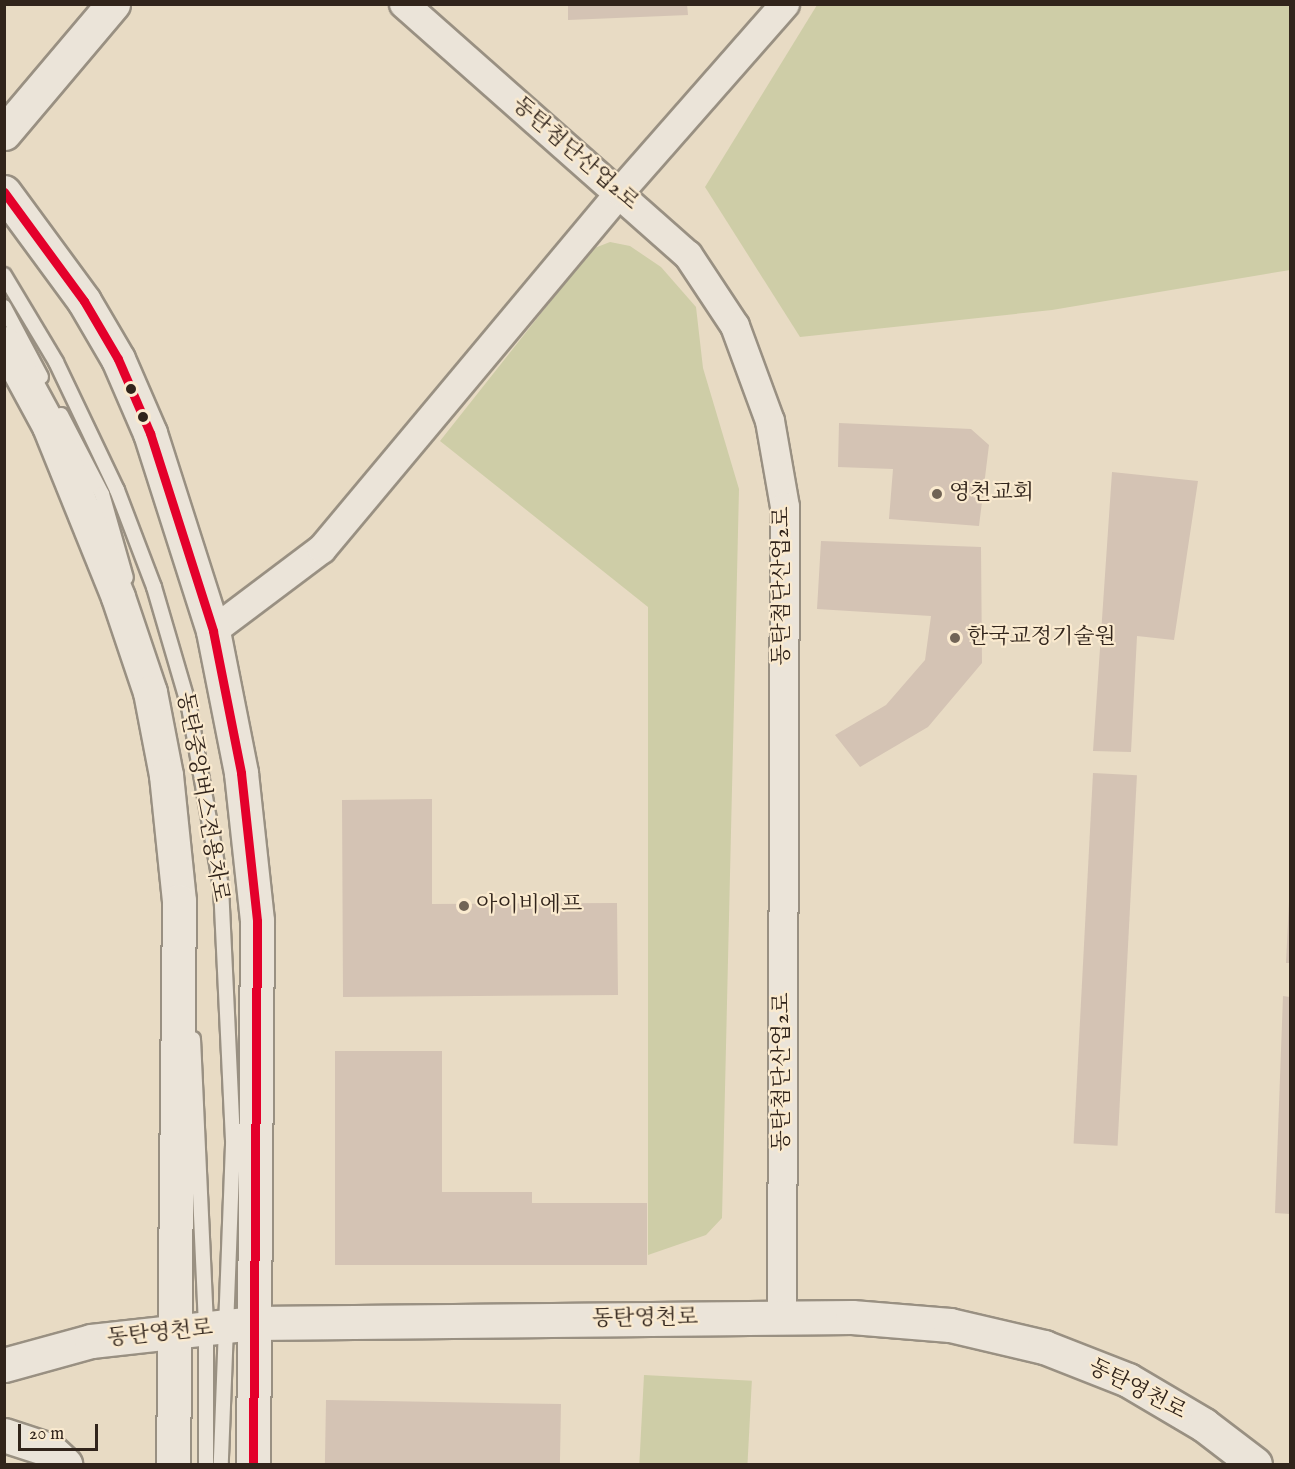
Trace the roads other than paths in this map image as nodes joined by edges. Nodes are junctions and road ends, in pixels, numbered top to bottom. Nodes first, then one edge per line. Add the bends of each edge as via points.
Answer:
1 (112, 4) edge
2 (404, 4) edge
3 (785, 4) edge
4 (4, 133) edge
5 (4, 192) edge
6 (620, 192) junction
7 (4, 275) edge
8 (4, 307) edge
9 (4, 343) edge
10 (213, 631) junction
11 (782, 1318) junction
12 (216, 1327) junction
13 (4, 1365) edge
14 (4, 1435) edge
15 (65, 1464) edge
16 (173, 1464) edge
17 (206, 1464) edge
18 (221, 1464) edge
19 (253, 1464) edge
20 (1255, 1464) edge

1 - 4 main road
2 - 6 street, 동탄첨단산업2로
3 - 6 street
5 - 10 main road via 84,301 118,359 150,433
6 - 10 street via 322,549
6 - 11 street, 동탄첨단산업2로 via 688,255 735,326 770,421 784,507
7 - 12 lane, 동탄중앙버스전용차로 via 56,362 117,490 154,587 189,707 222,886 233,1145
8 - 12 lane via 102,494 181,769
9 - 12 main road via 49,426 118,597 150,692 166,775
10 - 12 main road via 241,773 257,921
11 - 12 main road, 동탄영천로
11 - 20 main road, 동탄영천로 via 950,1325 1044,1347 1128,1380 1204,1425
12 - 13 main road, 동탄영천로 via 91,1341
12 - 16 main road
12 - 17 lane
12 - 18 lane, 동탄중앙버스전용차로
12 - 19 main road
14 - 15 main road via 50,1450

